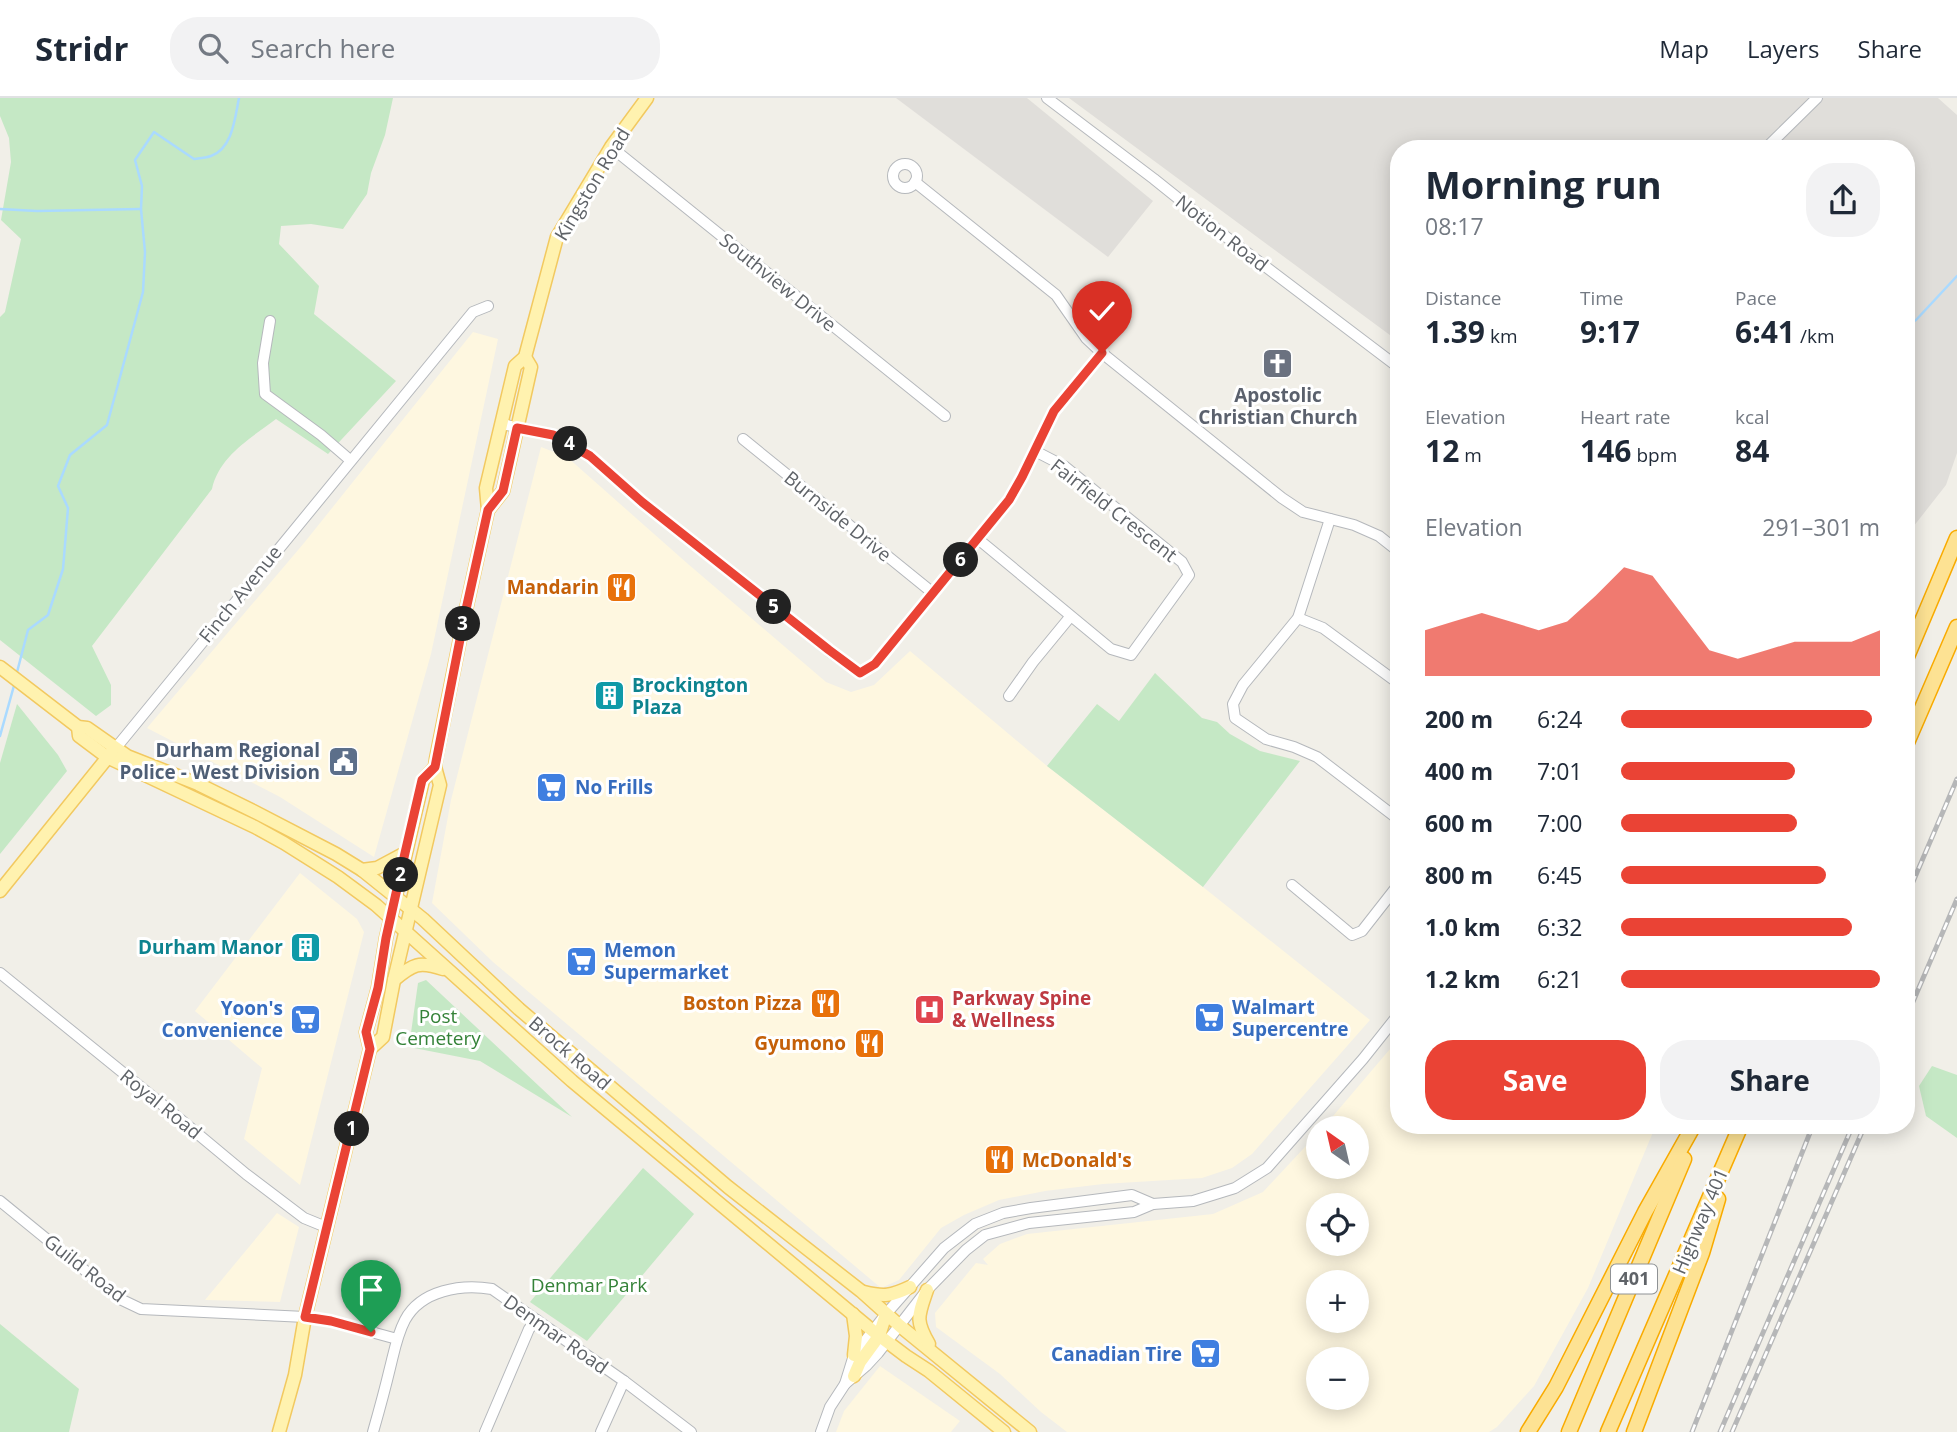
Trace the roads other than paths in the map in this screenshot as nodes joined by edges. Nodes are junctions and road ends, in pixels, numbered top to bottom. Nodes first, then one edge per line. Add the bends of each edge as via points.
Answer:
1 (646, 98) edge
2 (1047, 98) edge
3 (1817, 98) edge
4 (1774, 140) edge
5 (611, 147) junction
6 (915, 182) dead end
7 (488, 306) dead end
8 (270, 321) dead end
9 (1102, 353) junction
10 (525, 357) junction
11 (1390, 360) edge
12 (945, 416) dead end
13 (502, 424) junction
14 (517, 428) junction
15 (743, 439) dead end
16 (1035, 451) junction
17 (350, 460) junction
18 (488, 510) junction
19 (1330, 519) junction
20 (1957, 538) edge
21 (978, 539) junction
22 (1390, 545) edge
23 (933, 593) junction
24 (1070, 617) junction
25 (1298, 618) junction
26 (1957, 627) edge
27 (1915, 638) edge
28 (0, 667) edge
29 (1390, 676) edge
30 (1009, 696) dead end
31 (1915, 724) edge
32 (111, 753) junction
33 (435, 767) junction
34 (1390, 813) edge
35 (405, 853) junction
36 (362, 870) junction
37 (1292, 885) dead end
38 (0, 891) edge
39 (1390, 895) edge
40 (396, 897) junction
41 (411, 910) junction
42 (391, 918) junction
43 (406, 931) junction
44 (447, 970) junction
45 (0, 973) edge
46 (394, 980) junction
47 (1390, 1025) edge
48 (370, 1049) junction
49 (1691, 1134) edge
50 (1692, 1134) edge
51 (1737, 1134) edge
52 (1738, 1134) edge
53 (728, 1187) junction
54 (0, 1201) edge
55 (716, 1201) junction
56 (1071, 1204) junction
57 (1153, 1204) junction
58 (1073, 1217) junction
59 (326, 1227) junction
60 (910, 1287) junction
61 (927, 1290) junction
62 (861, 1292) junction
63 (853, 1314) junction
64 (886, 1314) junction
65 (305, 1317) junction
66 (537, 1320) junction
67 (900, 1326) junction
68 (880, 1336) junction
69 (397, 1339) junction
70 (933, 1351) junction
71 (854, 1355) junction
72 (849, 1380) junction
73 (624, 1381) junction
74 (279, 1432) edge
75 (373, 1432) edge
76 (485, 1432) edge
77 (601, 1432) edge
78 (691, 1432) edge
79 (821, 1432) edge
80 (1004, 1432) edge
81 (1030, 1432) edge
82 (1528, 1432) edge
83 (1569, 1432) edge
84 (1608, 1432) edge
85 (1634, 1432) edge

1 - 5 main road, Kingston Road
2 - 11 street, Notion Road
3 - 4 street
5 - 10 main road, Kingston Road via 557,237
5 - 12 street, Southview Drive
6 - 9 street via 1056,295
7 - 17 street, Finch Avenue via 473,312
8 - 17 street via 262,363 265,394
9 - 16 street via 1054,411
9 - 19 street via 1282,498 1303,512
10 - 13 main road, Kingston Road via 515,366
10 - 14 main road, Kingston Road via 531,367
13 - 14 street
13 - 18 main road, Kingston Road via 486,488
14 - 18 main road, Kingston Road via 503,491
14 - 23 street via 553,435 590,456 860,673 875,664
15 - 23 street, Burnside Drive
16 - 21 street via 1009,500
16 - 24 street, Fairfield Crescent via 1090,486 1182,562 1189,575 1131,655 1111,649
17 - 32 street, Finch Avenue
18 - 33 main road, Kingston Road
19 - 22 street via 1354,525
19 - 25 street
20 - 27 highway
21 - 23 street
21 - 24 street, Fairfield Crescent
24 - 30 street
25 - 29 street via 1323,628
25 - 34 street via 1243,685 1233,704 1236,718 1266,739 1317,757
26 - 31 highway
28 - 32 main road, Brock Road via 78,727 79,736
32 - 36 main road, Brock Road via 198,784
32 - 38 main road, Finch Avenue
32 - 42 main road, Brock Road via 284,843
33 - 35 main road, Kingston Road via 422,780
33 - 41 main road, Kingston Road via 440,785
35 - 36 main road via 377,869
35 - 40 main road, Kingston Road
36 - 40 main road, Brock Road
37 - 39 street via 1352,935 1362,931
40 - 41 main road, Brock Road
40 - 42 main road, Kingston Road
41 - 43 main road, Kingston Road
41 - 53 main road, Brock Road
42 - 43 main road, Brock Road
42 - 48 main road, Kingston Road via 366,1032
43 - 44 main road, Brock Road
43 - 46 main road, Kingston Road
44 - 46 main road via 415,964
44 - 55 main road, Brock Road
45 - 59 street, Royal Road via 246,1174 304,1218
46 - 48 main road, Kingston Road via 383,1037
47 - 57 street via 1268,1168 1235,1188 1194,1201
48 - 59 main road, Kingston Road
49 - 82 highway
50 - 83 highway, Highway 401 / 401
51 - 84 highway, Highway 401 / 401
52 - 85 highway via 1702,1253
53 - 55 main road
53 - 62 main road, Brock Road
54 - 65 street, Guild Road via 120,1299 141,1310
55 - 63 main road, Brock Road
56 - 57 street via 1132,1195
56 - 58 street
56 - 60 street via 1003,1213 975,1224 944,1248
57 - 58 street via 1134,1212
58 - 61 street via 985,1235
59 - 65 main road, Kingston Road
60 - 62 main road via 893,1295
60 - 64 street
61 - 67 street
61 - 70 main road via 918,1315 920,1329
62 - 64 main road, Brock Road
63 - 68 main road, Brock Road
63 - 71 main road
64 - 67 main road, Brock Road
64 - 68 main road
65 - 69 street
65 - 74 main road, Kingston Road
66 - 69 street, Denmar Road via 492,1289 456,1289 431,1295 412,1310
66 - 73 street, Denmar Road
66 - 76 street via 528,1331
67 - 68 street
67 - 70 main road, Brock Road
68 - 71 street
68 - 72 main road
68 - 80 main road, Brock Road
69 - 75 street, Denmar Road
70 - 81 main road, Brock Road
71 - 72 street
72 - 79 street via 830,1407
73 - 77 street
73 - 78 street, Denmar Road

